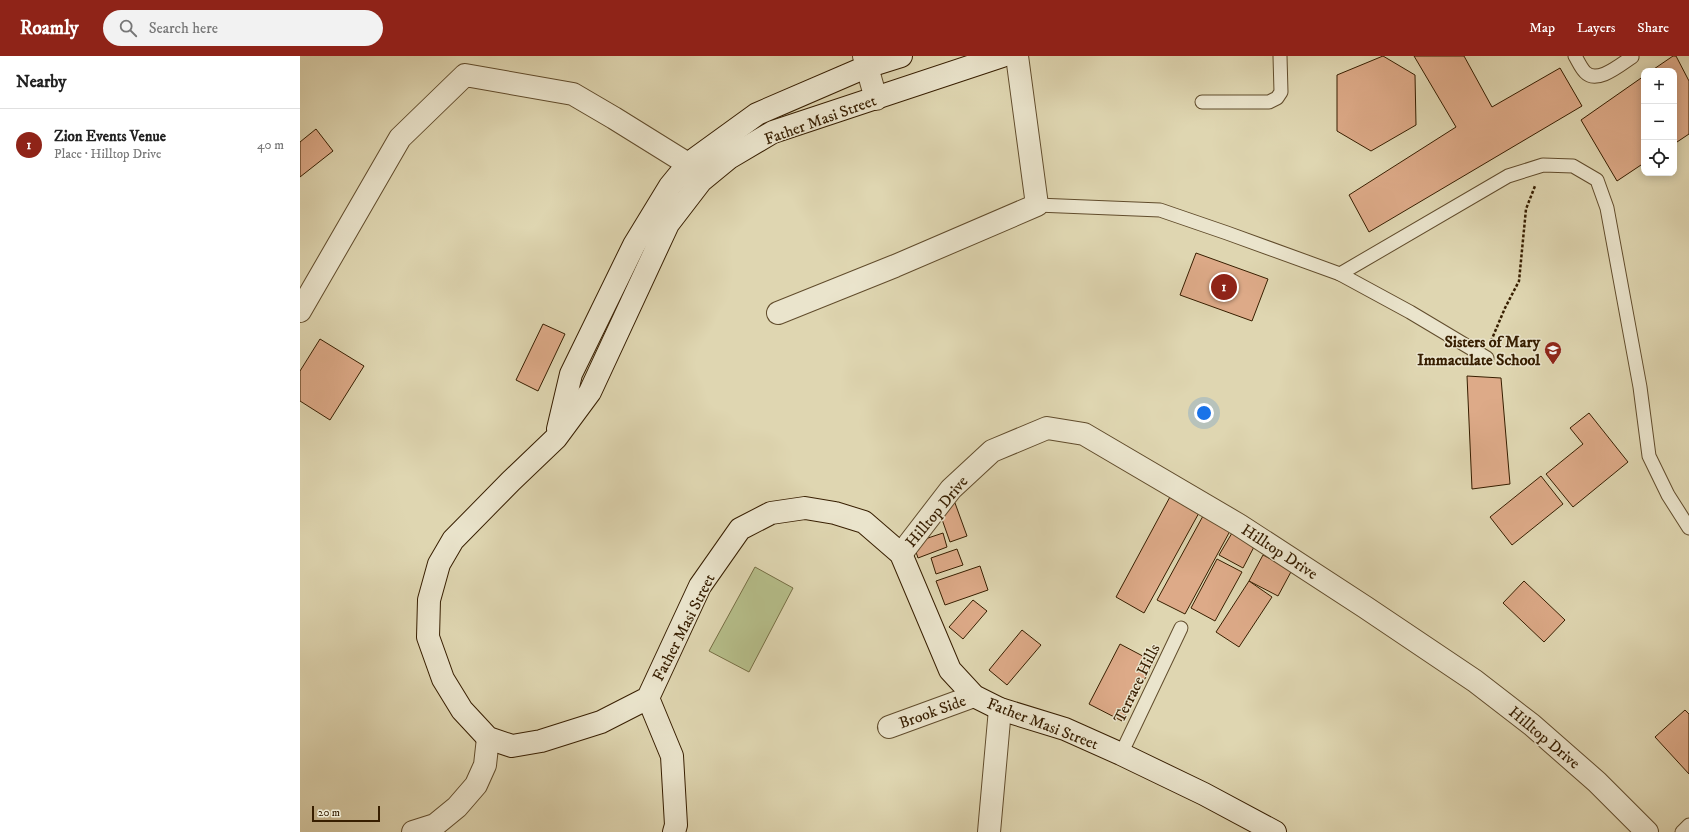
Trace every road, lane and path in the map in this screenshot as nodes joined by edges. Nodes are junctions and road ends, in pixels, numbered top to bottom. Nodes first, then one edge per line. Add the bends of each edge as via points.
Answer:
1 (901, 56) edge
2 (1002, 56) edge
3 (1017, 56) edge
4 (1280, 56) edge
5 (1575, 56) edge
6 (1632, 57) dead end
7 (865, 61) edge
8 (876, 99) junction
9 (1202, 102) dead end
10 (688, 164) junction
11 (1543, 165) junction
12 (701, 181) junction
13 (1037, 205) junction
14 (1340, 274) junction
15 (300, 311) edge
16 (778, 313) dead end
17 (1487, 358) joint
18 (556, 438) junction
19 (1689, 528) edge
20 (900, 554) junction
21 (1181, 628) dead end
22 (974, 696) junction
23 (648, 698) junction
24 (1000, 709) junction
25 (889, 727) dead end
26 (488, 738) junction
27 (1121, 754) junction
28 (1689, 825) edge
29 (413, 832) edge
30 (674, 832) edge
31 (989, 832) edge
32 (1274, 832) edge
33 (1647, 832) edge
34 (1682, 832) edge

1 - 7 street, Father Masi Street
2 - 8 street, Father Masi Street
3 - 13 street
4 - 9 lane via 1281,92 1277,98 1269,102
5 - 6 lane via 1585,73 1592,76 1604,76
7 - 8 street
7 - 10 street, Father Masi Street via 757,114
8 - 12 street, Father Masi Street via 773,132 729,158
10 - 12 street
10 - 15 street via 573,94 465,75 400,138
10 - 18 street, Father Masi Street via 670,186 634,245 571,374
11 - 14 lane via 1508,176
11 - 17 path via 1526,209 1519,281 1493,334
11 - 19 lane via 1573,166 1597,180 1607,208 1640,386 1649,456 1668,495
12 - 18 street, Father Masi Street via 668,224 590,392
13 - 14 lane via 1160,210
13 - 16 street
14 - 17 lane
18 - 26 street, Father Masi Street via 453,540 439,564 429,600 428,637 443,678 462,710
20 - 22 street, Father Masi Street via 950,670
20 - 23 street, Father Masi Street via 864,522 835,513 805,508 771,513 740,529 700,586
20 - 33 street, Hilltop Drive via 952,489 992,451 1047,428 1084,434 1239,525 1475,681 1532,725 1591,776
21 - 27 lane, Terrace Hills
22 - 24 street, Father Masi Street
22 - 25 street, Brook Side
23 - 26 street, Father Masi Street via 601,722 541,741 512,746
23 - 30 street via 672,756 676,825
24 - 27 street, Father Masi Street via 1065,729
24 - 31 street
26 - 29 street via 485,765 476,785 457,807 435,825
27 - 32 street, Father Masi Street via 1204,794
28 - 34 lane

